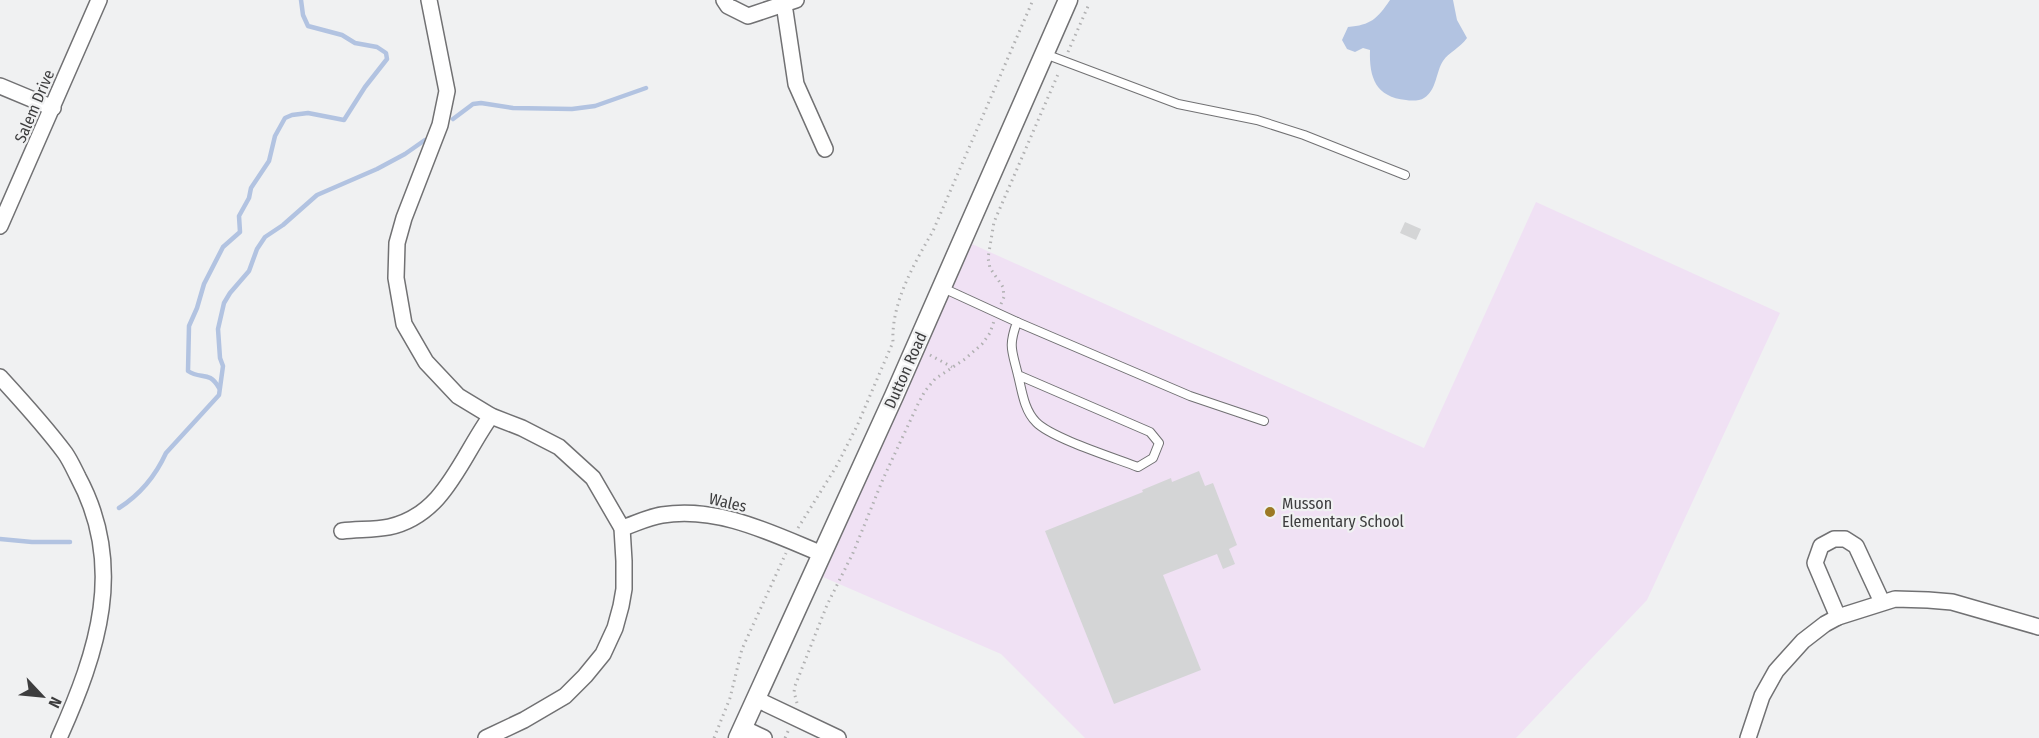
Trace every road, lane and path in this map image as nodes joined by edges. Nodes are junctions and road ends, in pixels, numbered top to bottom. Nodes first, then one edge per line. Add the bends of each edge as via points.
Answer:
1 (99, 0) edge
2 (429, 0) edge
3 (724, 0) edge
4 (1032, 0) edge
5 (1068, 0) edge
6 (788, 1) edge
7 (1089, 4) dead end
8 (1044, 54) junction
9 (1064, 61) junction
10 (0, 86) edge
11 (53, 108) junction
12 (825, 149) dead end
13 (1405, 176) dead end
14 (0, 226) edge
15 (941, 288) junction
16 (998, 313) junction
17 (1017, 322) junction
18 (932, 356) dead end
19 (952, 367) junction
20 (1018, 375) junction
21 (0, 376) edge
22 (490, 416) junction
23 (1264, 421) dead end
24 (622, 528) junction
25 (342, 531) dead end
26 (791, 542) junction
27 (822, 555) junction
28 (1882, 602) junction
29 (1838, 617) junction
30 (2039, 627) edge
31 (756, 699) junction
32 (794, 718) junction
33 (740, 733) edge
34 (59, 738) edge
35 (486, 738) edge
36 (714, 738) edge
37 (764, 738) edge
38 (785, 738) edge
39 (837, 738) edge
40 (1748, 738) edge

1 - 11 street, Salem Drive
2 - 22 street via 447,91 438,133 397,243 396,278 404,324 426,362 458,396
3 - 6 street via 748,16
4 - 26 path via 899,302 893,342 857,426
5 - 8 street, Dutton Road
6 - 12 street via 796,84
7 - 9 path
8 - 9 lane
8 - 15 street, Dutton Road
9 - 13 lane via 1178,104 1257,120 1304,135
9 - 16 path via 994,222 988,258 1003,287
10 - 11 street
11 - 14 street, Salem Drive
15 - 16 lane
15 - 27 street, Dutton Road
16 - 17 lane
16 - 19 path via 982,344
17 - 20 lane via 1010,342
17 - 23 lane via 1190,396
18 - 19 path
19 - 32 path via 925,391 905,430 798,679
20 - 20 lane via 1026,406 1036,423 1061,437 1138,466 1153,458 1159,443 1150,432
21 - 34 street via 66,454 89,498 101,536 105,566 98,631
22 - 24 street via 559,447 594,478
22 - 25 street via 439,499 412,519 390,526
24 - 26 street, Wales via 661,515 699,513 737,521
24 - 35 street via 624,590 615,628 603,654 565,696
26 - 27 street, Wales
26 - 36 path via 742,648 730,698
27 - 31 street, Dutton Road
28 - 29 street
28 - 29 street via 1856,546 1845,539 1834,539 1821,546 1815,563
28 - 30 street via 1952,602
29 - 40 street via 1803,641 1776,671 1762,696
31 - 32 street
31 - 33 street, Dutton Road
32 - 38 path
32 - 39 street
33 - 37 street

